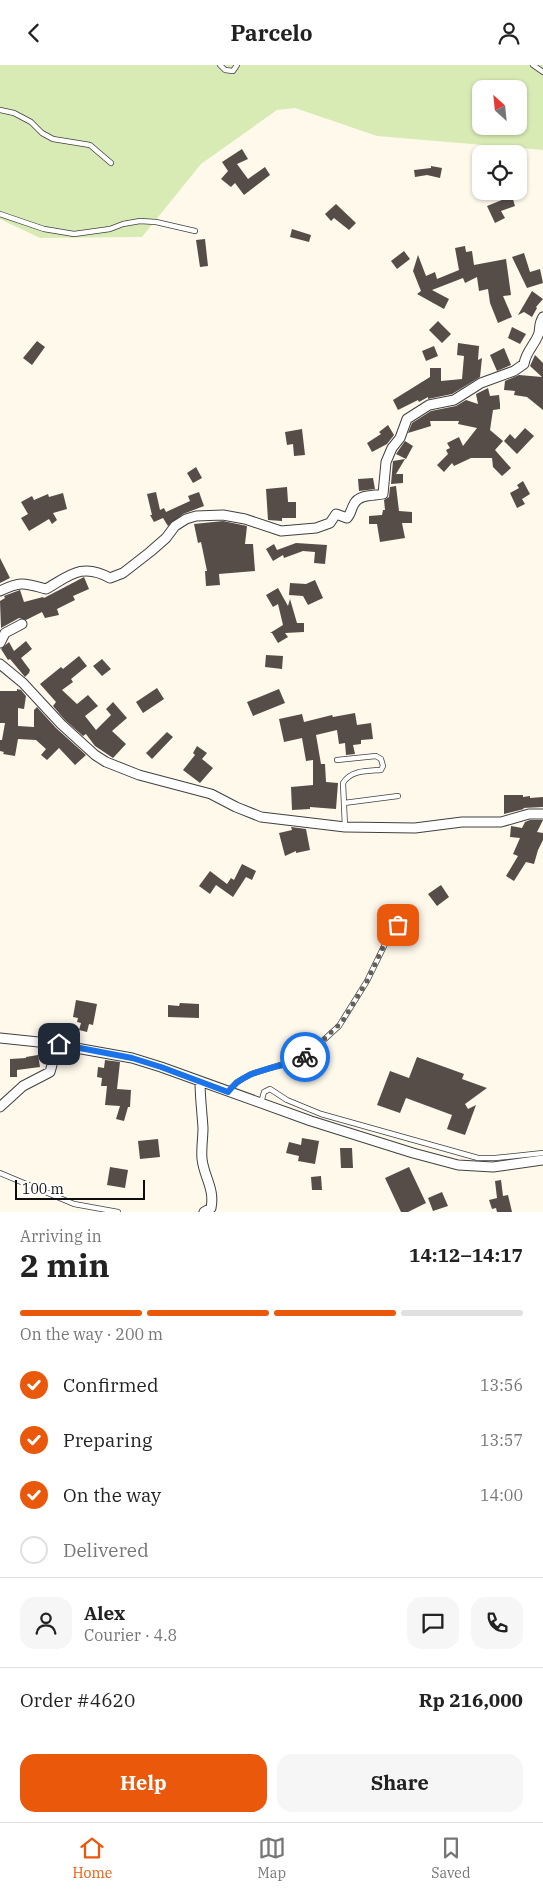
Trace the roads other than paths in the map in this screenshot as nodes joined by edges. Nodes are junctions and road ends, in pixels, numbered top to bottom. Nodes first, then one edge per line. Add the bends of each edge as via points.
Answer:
1 (220, 65) edge
2 (237, 65) edge
3 (533, 65) edge
4 (543, 72) edge
5 (0, 110) edge
6 (111, 163) dead end
7 (0, 214) edge
8 (195, 231) dead end
9 (543, 317) edge
10 (0, 591) edge
11 (22, 624) dead end
12 (0, 643) edge
13 (0, 663) edge
14 (337, 760) dead end
15 (398, 796) dead end
16 (344, 803) junction
17 (543, 814) edge
18 (345, 827) junction
19 (406, 918) dead end
20 (0, 1038) edge
21 (48, 1043) junction
22 (200, 1081) junction
23 (228, 1092) junction
24 (261, 1104) junction
25 (0, 1107) edge
26 (543, 1153) edge
27 (543, 1160) edge
28 (0, 1173) edge
29 (118, 1212) edge
30 (204, 1212) edge

1 - 2 lane via 233,71
3 - 4 lane
5 - 6 lane via 31,122 53,139 90,145
7 - 8 lane via 44,229 74,234 140,221
9 - 10 street via 524,364 481,383 454,400 429,405 407,419 386,462 383,494 358,499 347,518 336,514 330,523 316,528 281,531 223,515 196,516 175,526 150,552 110,579 101,573 78,571 46,589 15,584
11 - 12 street via 5,633
13 - 18 street via 61,724 106,762 139,775 211,794 261,817
14 - 16 lane via 376,756 383,766 381,770 354,773 347,777 343,783
15 - 16 lane
16 - 18 lane
17 - 18 street via 501,822 462,822 422,828
19 - 23 lane via 389,936 367,981 339,1026 305,1057 251,1074
20 - 21 street
21 - 22 street via 132,1058
21 - 25 street via 50,1071 23,1087
22 - 23 street
22 - 30 street via 202,1160 213,1199 211,1208
23 - 24 street
24 - 26 lane via 264,1092 270,1089 287,1100 321,1113 465,1155 495,1158
24 - 27 street via 458,1165 493,1167
28 - 29 lane via 74,1203

